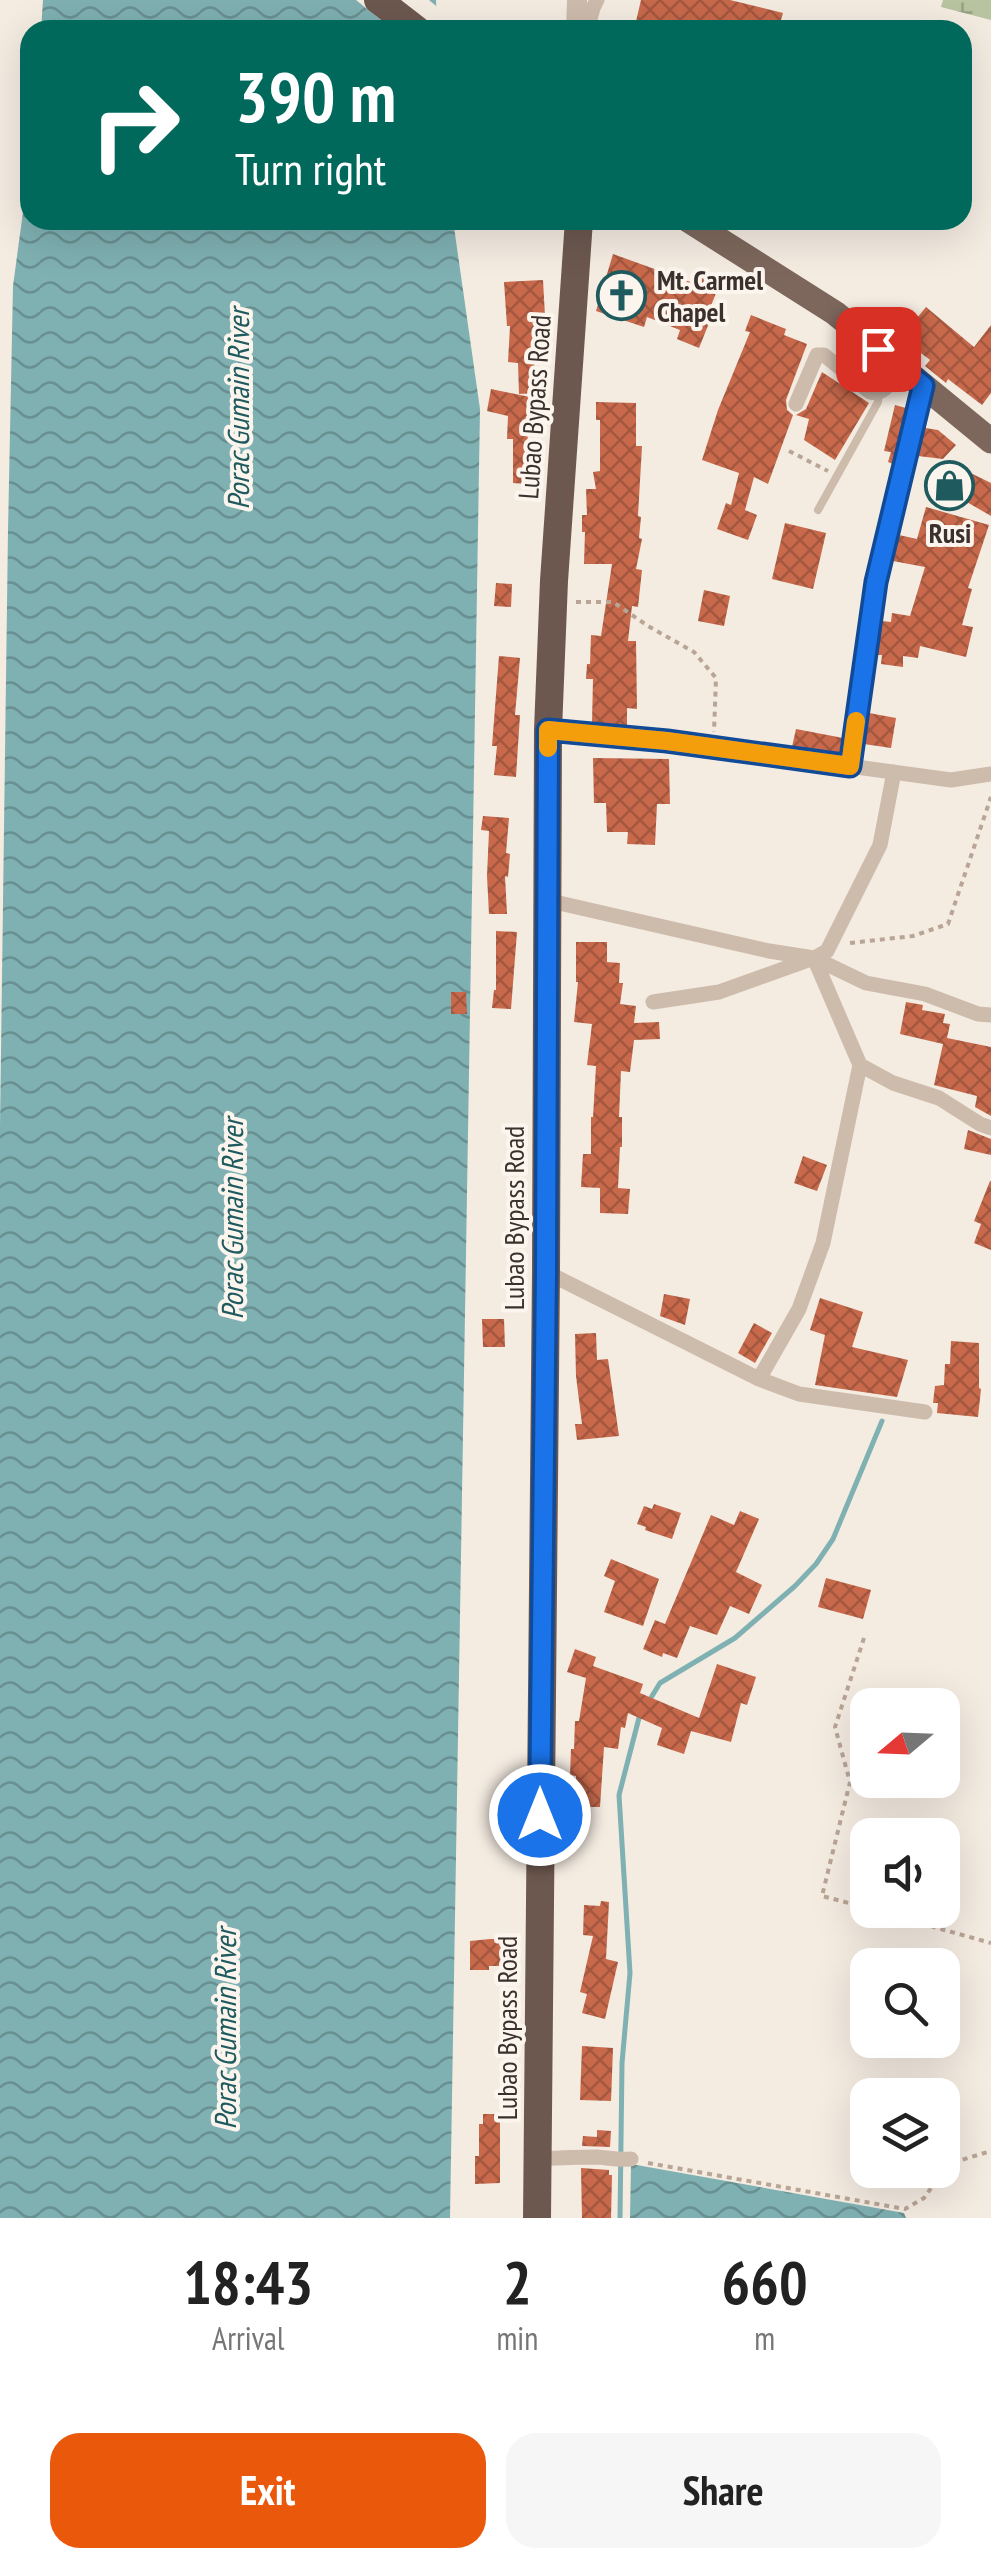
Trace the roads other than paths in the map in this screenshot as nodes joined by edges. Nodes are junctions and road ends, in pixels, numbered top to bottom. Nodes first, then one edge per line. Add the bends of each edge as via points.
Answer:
1 (378, 0) edge
2 (403, 0) edge
3 (404, 20) edge
4 (428, 20) edge
5 (578, 230) edge
6 (704, 230) edge
7 (900, 366) junction
8 (923, 386) junction
9 (880, 394) junction
10 (796, 404) dead end
11 (991, 442) edge
12 (818, 510) dead end
13 (548, 730) junction
14 (850, 766) junction
15 (894, 772) junction
16 (991, 774) edge
17 (546, 900) junction
18 (821, 954) junction
19 (654, 1002) dead end
20 (991, 1014) edge
21 (860, 1065) junction
22 (991, 1128) edge
23 (546, 1272) junction
24 (760, 1380) junction
25 (925, 1412) dead end
26 (538, 2158) junction
27 (624, 2160) road end
28 (536, 2218) edge

1 - 3 highway
2 - 4 highway
5 - 13 highway, Lubao Bypass Road
6 - 7 main road via 835,313
7 - 8 main road
7 - 9 street
8 - 11 main road
8 - 14 street via 876,582
9 - 10 street via 820,354
9 - 12 lane
13 - 14 street
13 - 17 highway, Lubao Bypass Road
14 - 15 street
15 - 16 street via 951,780
15 - 18 street via 880,844
17 - 18 street via 770,951
17 - 23 highway, Lubao Bypass Road
18 - 19 street via 719,992
18 - 20 street via 866,982
18 - 21 street
21 - 22 street
21 - 24 street via 822,1243 799,1310
23 - 24 street
23 - 26 highway, Lubao Bypass Road
24 - 25 street via 799,1394
26 - 27 street
26 - 28 highway, Lubao Bypass Road

